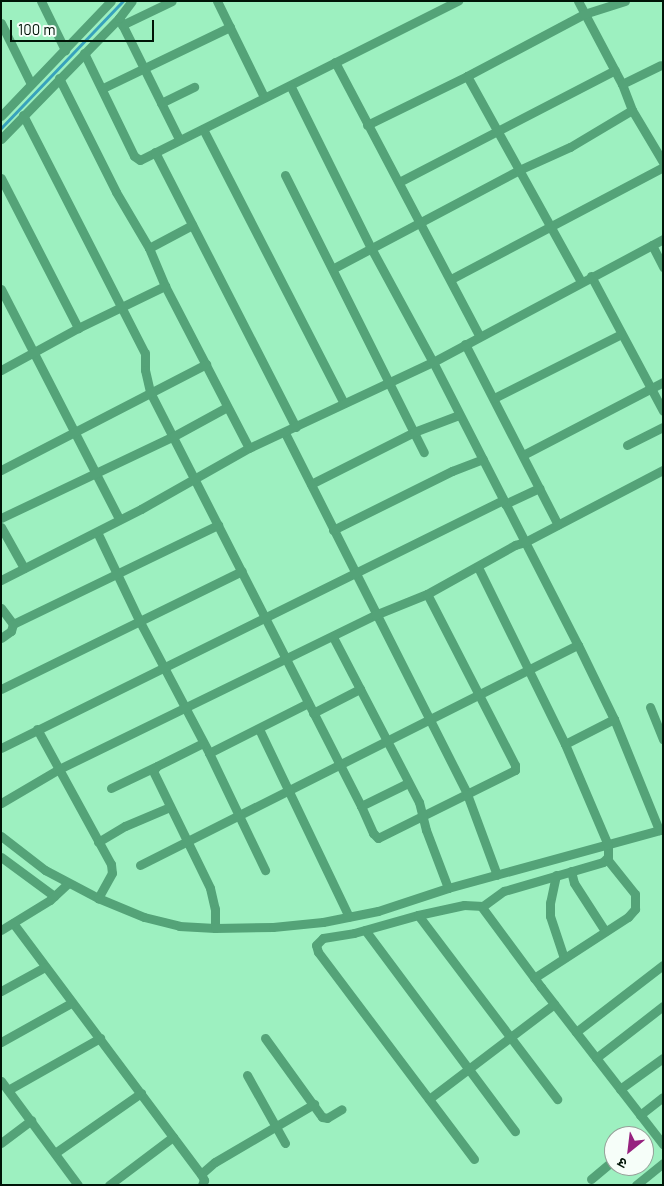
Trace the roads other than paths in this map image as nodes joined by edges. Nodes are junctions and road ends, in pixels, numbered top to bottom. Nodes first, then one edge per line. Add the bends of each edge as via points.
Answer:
1 (41, 1) edge
2 (111, 1) edge
3 (132, 1) edge
4 (172, 1) edge
5 (217, 1) edge
6 (458, 1) edge
7 (578, 1) edge
8 (625, 1) edge
9 (584, 14) junction
10 (120, 22) junction
11 (1, 23) edge
12 (230, 27) junction
13 (65, 50) junction
14 (84, 53) junction
15 (335, 62) junction
16 (662, 66) edge
17 (143, 67) junction
18 (614, 70) junction
19 (467, 76) junction
20 (59, 78) junction
21 (32, 84) junction
22 (622, 84) junction
23 (194, 87) dead end
24 (291, 87) junction
25 (102, 88) junction
26 (264, 97) junction
27 (161, 102) junction
28 (632, 110) junction
29 (24, 115) junction
30 (1, 116) edge
31 (367, 125) junction
32 (203, 129) junction
33 (498, 132) junction
34 (1, 139) edge
35 (179, 140) junction
36 (155, 152) junction
37 (663, 162) edge
38 (663, 167) edge
39 (519, 170) junction
40 (285, 175) dead end
41 (1, 178) edge
42 (400, 182) junction
43 (422, 223) junction
44 (192, 225) junction
45 (550, 226) junction
46 (663, 239) edge
47 (652, 245) junction
48 (149, 248) junction
49 (371, 248) junction
50 (663, 267) edge
51 (334, 268) junction
52 (591, 276) junction
53 (450, 279) junction
54 (581, 282) junction
55 (165, 286) junction
56 (1, 289) edge
57 (123, 307) junction
58 (78, 328) junction
59 (621, 334) junction
60 (480, 335) junction
61 (465, 344) junction
62 (33, 352) junction
63 (433, 362) junction
64 (206, 364) junction
65 (1, 370) edge
66 (391, 381) junction
67 (663, 382) edge
68 (651, 388) junction
69 (150, 392) junction
70 (494, 398) junction
71 (344, 403) junction
72 (227, 407) junction
73 (663, 411) edge
74 (459, 416) junction
75 (663, 427) edge
76 (296, 428) junction
77 (74, 431) junction
78 (414, 432) junction
79 (285, 433) junction
80 (174, 436) junction
81 (627, 445) dead end
82 (249, 448) junction
83 (424, 452) dead end
84 (524, 456) junction
85 (483, 459) junction
86 (1, 470) edge
87 (663, 470) edge
88 (97, 473) junction
89 (193, 480) junction
90 (311, 484) junction
91 (540, 488) junction
92 (504, 502) junction
93 (1, 518) edge
94 (120, 519) junction
95 (218, 525) junction
96 (558, 525) junction
97 (1, 528) edge
98 (333, 530) junction
99 (97, 532) junction
100 (525, 542) junction
101 (478, 567) junction
102 (24, 568) junction
103 (242, 571) junction
104 (117, 573) junction
105 (354, 573) junction
106 (1, 580) edge
107 (427, 594) junction
108 (1, 608) edge
109 (376, 615) junction
110 (266, 618) junction
111 (139, 620) junction
112 (13, 624) junction
113 (334, 637) junction
114 (1, 638) edge
115 (578, 645) junction
116 (287, 659) junction
117 (163, 666) junction
118 (528, 669) junction
119 (1, 689) edge
120 (360, 689) junction
121 (478, 694) junction
122 (308, 703) junction
123 (650, 707) dead end
124 (186, 709) junction
125 (313, 713) junction
126 (429, 719) junction
127 (614, 719) junction
128 (37, 729) junction
129 (259, 729) junction
130 (386, 740) junction
131 (663, 740) edge
132 (203, 743) junction
133 (565, 744) junction
134 (1, 748) edge
135 (209, 754) junction
136 (340, 763) junction
137 (155, 767) junction
138 (59, 769) junction
139 (408, 783) junction
140 (111, 788) dead end
141 (290, 789) junction
142 (467, 794) junction
143 (1, 804) edge
144 (361, 806) junction
145 (170, 807) junction
146 (238, 816) junction
147 (423, 816) junction
148 (661, 829) edge
149 (1, 836) edge
150 (188, 840) junction
151 (98, 842) junction
152 (608, 845) junction
153 (2, 859) edge
154 (607, 859) junction
155 (140, 865) dead end
156 (265, 870) dead end
157 (571, 871) junction
158 (497, 875) junction
159 (556, 875) junction
160 (448, 888) junction
161 (62, 889) junction
162 (98, 898) junction
163 (481, 906) junction
164 (418, 915) junction
165 (349, 917) junction
166 (13, 923) junction
167 (215, 928) junction
168 (1, 930) edge
169 (365, 930) junction
170 (605, 931) junction
171 (564, 958) junction
172 (663, 965) edge
173 (45, 967) junction
174 (534, 978) junction
175 (1, 991) edge
176 (71, 1002) junction
177 (554, 1004) junction
178 (663, 1006) edge
179 (576, 1032) junction
180 (100, 1038) junction
181 (265, 1038) dead end
182 (511, 1038) junction
183 (1, 1042) edge
184 (596, 1058) junction
185 (663, 1058) edge
186 (470, 1068) junction
187 (247, 1075) dead end
188 (1, 1081) edge
189 (620, 1089) junction
190 (8, 1090) junction
191 (141, 1093) junction
192 (663, 1097) edge
193 (430, 1099) junction
194 (557, 1099) dead end
195 (314, 1104) junction
196 (342, 1109) dead end
197 (640, 1115) junction
198 (31, 1120) junction
199 (649, 1126) edge
200 (276, 1127) junction
201 (515, 1131) dead end
202 (654, 1133) edge
203 (173, 1137) junction
204 (1, 1143) edge
205 (285, 1143) dead end
206 (663, 1144) edge
207 (55, 1153) junction
208 (474, 1159) dead end
209 (663, 1163) edge
210 (604, 1168) edge
211 (591, 1179) dead end
212 (204, 1181) edge
213 (78, 1185) edge
214 (108, 1185) edge
215 (636, 1185) edge

1 - 13 street
2 - 13 street
3 - 10 street
4 - 10 street
5 - 12 street
6 - 15 street
7 - 9 street
8 - 9 street
9 - 18 street
9 - 19 street
10 - 14 street
10 - 17 street
11 - 21 street
12 - 17 street
12 - 26 street
13 - 21 street
14 - 20 street
14 - 25 street
15 - 24 street
15 - 31 street
16 - 22 street
17 - 25 street
17 - 27 street
18 - 22 street
18 - 33 street
19 - 31 street
19 - 33 street
20 - 29 street
20 - 48 street via 116,192
21 - 30 street
22 - 28 street
23 - 27 street
24 - 26 street
24 - 49 street
25 - 36 street via 134,156 140,160
26 - 32 street
27 - 35 street
28 - 37 street
28 - 39 street via 570,147
29 - 34 street
29 - 57 street
31 - 42 street
32 - 35 street
32 - 71 street
33 - 39 street
33 - 42 street
35 - 36 street
36 - 44 street
38 - 45 street
39 - 43 street
39 - 45 street
40 - 51 street
41 - 58 street
42 - 43 street
43 - 49 street
43 - 53 street
44 - 48 street
44 - 76 street
45 - 53 street
45 - 54 street
46 - 47 street
47 - 50 street
47 - 52 street
48 - 55 street
49 - 51 street
49 - 63 street
51 - 66 street
52 - 54 street
52 - 59 street
53 - 60 street
54 - 60 street
55 - 57 street
55 - 64 street
56 - 62 street
57 - 58 street
57 - 69 street via 145,355
58 - 62 street
59 - 68 street
59 - 70 street
60 - 61 street
61 - 63 street
61 - 70 street
62 - 65 street
62 - 77 street
63 - 66 street
63 - 74 street
64 - 69 street
64 - 72 street
66 - 71 street
66 - 78 street
67 - 68 street
68 - 73 street
68 - 84 street
69 - 77 street
69 - 80 street
70 - 84 street
71 - 76 street
72 - 80 street
72 - 82 street
74 - 78 street
74 - 85 street
75 - 81 street
76 - 79 street
77 - 86 street
77 - 88 street
78 - 83 street
78 - 90 street
79 - 82 street
79 - 90 street
80 - 88 street
80 - 89 street
82 - 89 street
84 - 91 street
85 - 92 street
85 - 98 street
87 - 96 street
88 - 93 street
88 - 94 street
89 - 94 street
89 - 95 street
90 - 98 street
91 - 92 street
91 - 96 street
92 - 100 street
92 - 105 street
94 - 99 street
95 - 103 street
95 - 104 street
96 - 100 street
97 - 102 street
98 - 105 street
99 - 102 street
99 - 104 street
100 - 101 street
100 - 115 street
101 - 107 street
101 - 118 street
102 - 106 street
103 - 110 street
103 - 111 street
104 - 111 street
104 - 112 street
105 - 109 street
105 - 110 street
107 - 109 street
107 - 121 street
108 - 112 street
109 - 113 street
109 - 126 street
110 - 116 street
110 - 117 street
111 - 117 street
111 - 119 street
112 - 114 street via 12,631
113 - 116 street
113 - 120 street
115 - 118 street
115 - 127 street
116 - 122 street
116 - 124 street
117 - 124 street
117 - 128 street
118 - 121 street
118 - 133 street
120 - 125 street
120 - 130 street
121 - 126 street
121 - 142 street via 515,767 513,772
122 - 125 street
122 - 129 street
123 - 131 street
124 - 132 street
124 - 138 street
125 - 136 street
126 - 130 street
126 - 142 street
127 - 133 street
127 - 148 street
128 - 134 street
128 - 138 street
129 - 135 street
129 - 141 street
130 - 136 street
130 - 139 street
132 - 135 street
132 - 137 street
133 - 152 street
135 - 146 street
136 - 141 street
136 - 144 street
137 - 140 street
137 - 145 street via 154,773
138 - 143 street
138 - 151 street
139 - 144 street
139 - 147 street
141 - 146 street
141 - 165 street
142 - 147 street
142 - 158 street
144 - 147 street via 378,838
145 - 150 street
145 - 151 street via 125,826
146 - 150 street
146 - 156 street
147 - 160 street
148 - 152 street
149 - 161 street via 45,870
150 - 155 street
150 - 167 street via 213,896
151 - 162 street via 112,868
152 - 154 street
152 - 158 street
153 - 161 street
154 - 157 street
154 - 170 street via 635,894 636,904 632,914
157 - 159 street
157 - 170 street via 576,886
158 - 160 street
159 - 163 street via 504,891
159 - 171 street via 550,916
160 - 165 street
161 - 162 street
161 - 166 street
162 - 167 street via 152,920 179,926
163 - 164 street via 464,905
163 - 174 street
164 - 169 street
164 - 182 street
165 - 167 street via 273,927
166 - 168 street
166 - 173 street
169 - 186 street
169 - 193 street via 323,938 316,942 316,949
170 - 171 street
171 - 174 street
172 - 179 street
173 - 175 street
173 - 176 street
174 - 177 street
176 - 180 street
176 - 183 street
177 - 179 street
177 - 182 street
178 - 184 street
179 - 184 street
180 - 190 street
180 - 191 street
181 - 195 street
182 - 186 street
182 - 194 street
184 - 189 street
185 - 189 street
186 - 193 street
186 - 201 street
187 - 200 street
188 - 190 street
189 - 197 street
190 - 198 street
191 - 203 street
191 - 207 street
192 - 197 street
193 - 208 street
195 - 196 street via 324,1119
195 - 200 street
197 - 199 street
198 - 204 street
198 - 207 street
200 - 205 street
200 - 212 street via 216,1162
202 - 206 street
203 - 212 street
203 - 214 street
207 - 213 street
209 - 215 street
210 - 211 street

